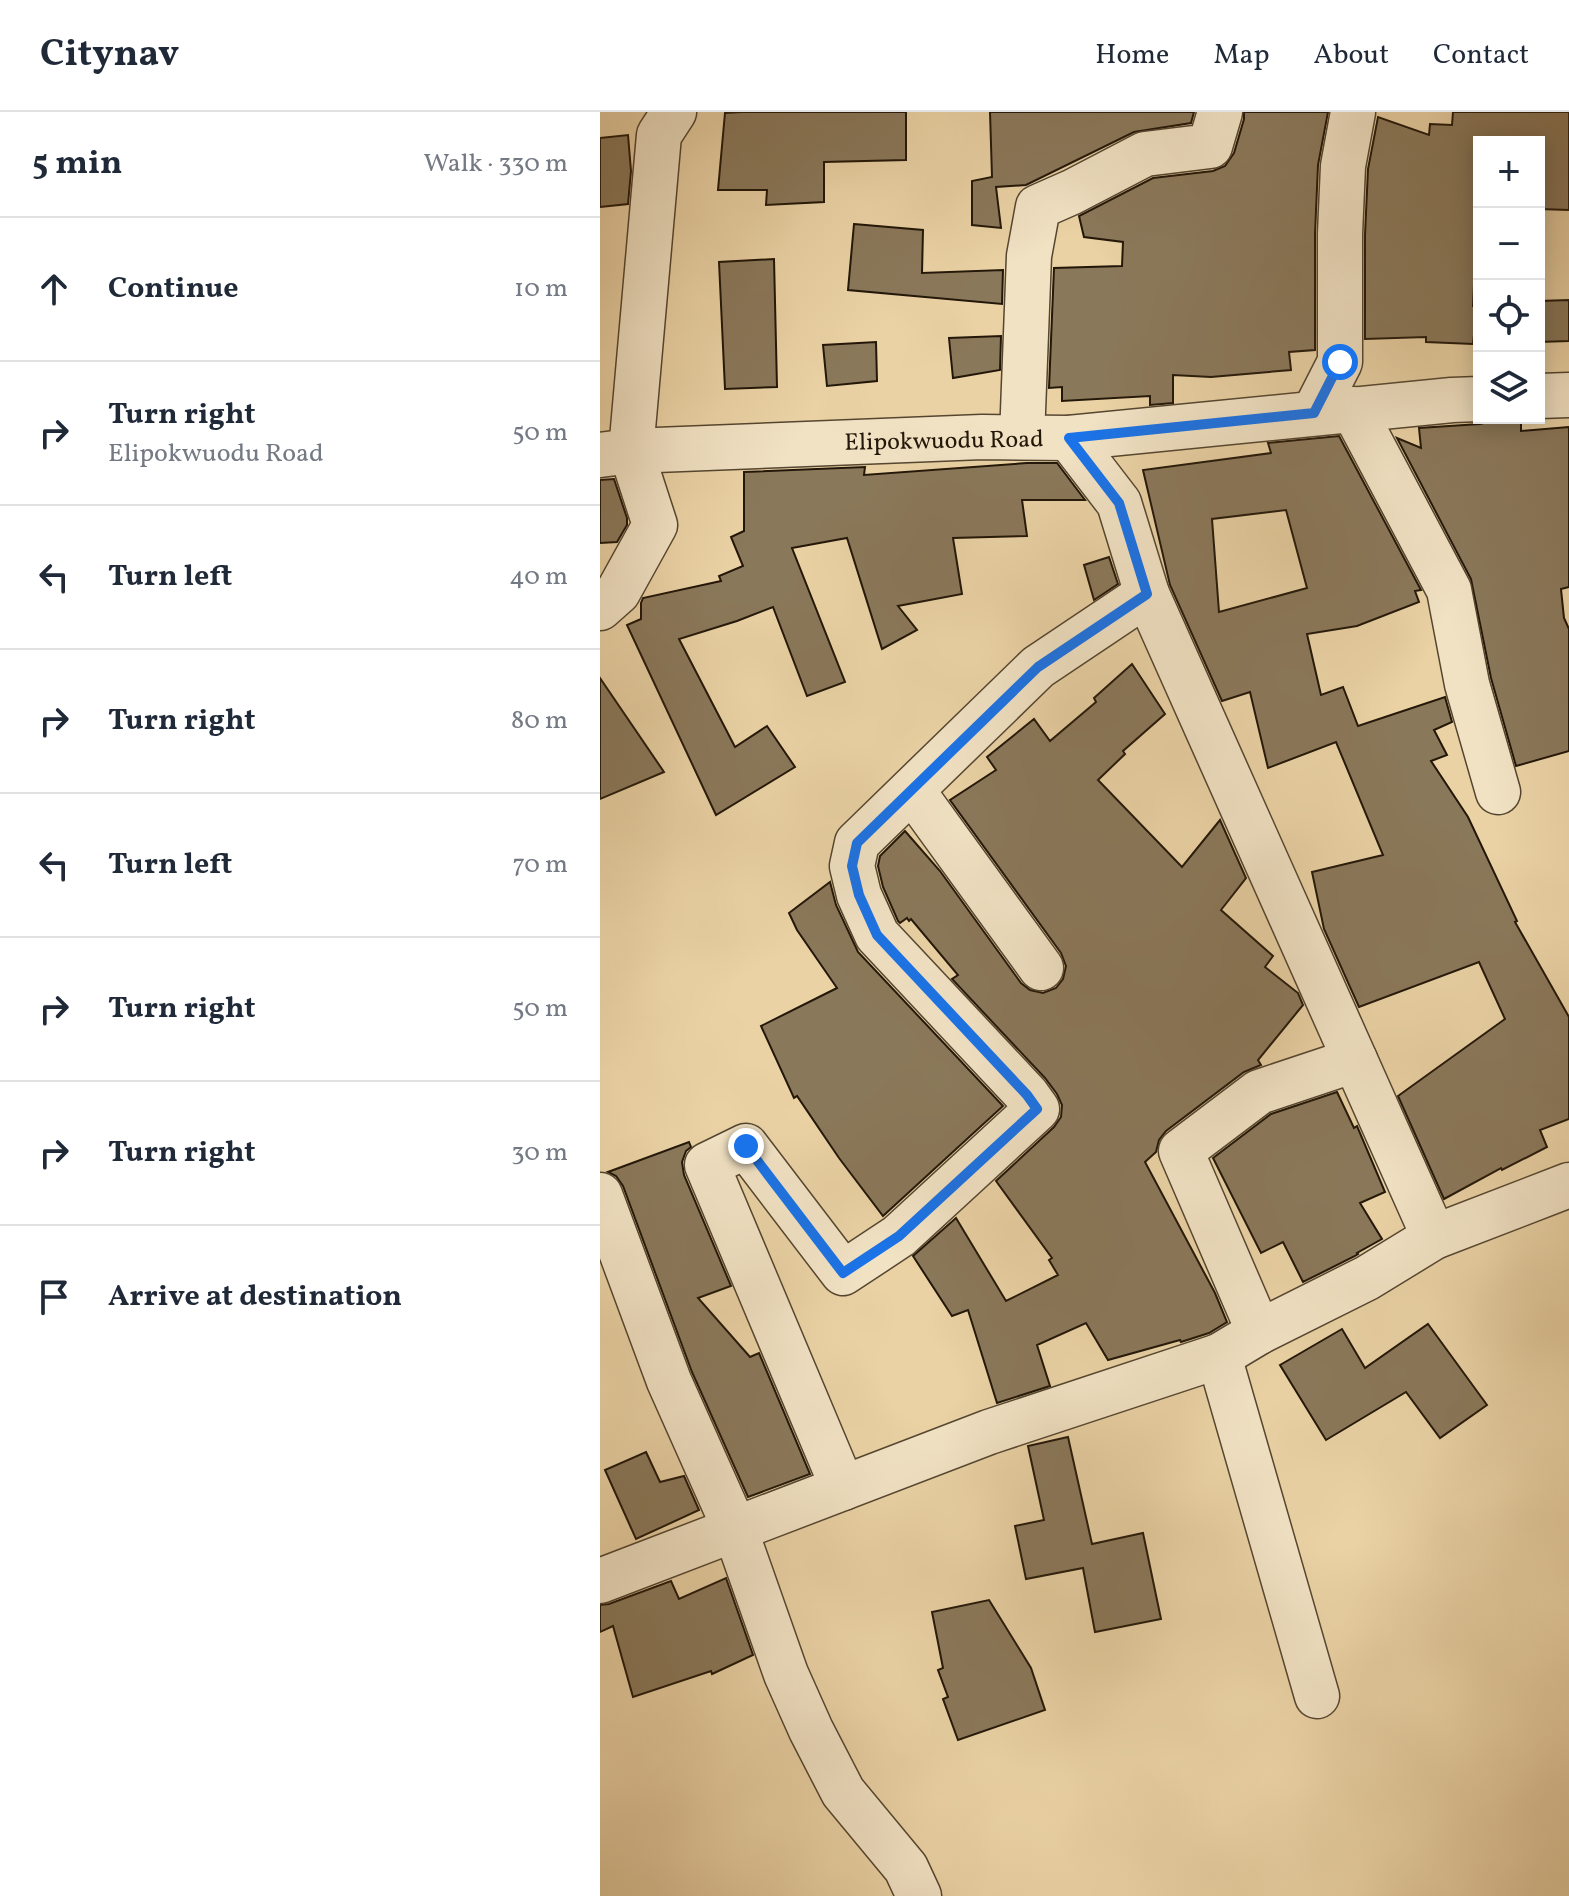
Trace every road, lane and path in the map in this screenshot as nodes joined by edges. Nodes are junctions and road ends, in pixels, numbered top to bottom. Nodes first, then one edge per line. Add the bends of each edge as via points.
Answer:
1 (1220, 112) edge
2 (1353, 112) edge
3 (656, 120) edge
4 (1569, 395) edge
5 (1545, 396) edge
6 (1473, 399) edge
7 (1334, 411) junction
8 (1022, 437) junction
9 (1069, 438) junction
10 (615, 453) edge
11 (1147, 594) junction
12 (600, 608) edge
13 (912, 790) junction
14 (1498, 792) dead end
15 (1041, 968) dead end
16 (1355, 1060) junction
17 (1569, 1185) edge
18 (600, 1195) edge
19 (1434, 1237) junction
20 (1259, 1332) junction
21 (1219, 1356) junction
22 (843, 1488) junction
23 (735, 1529) junction
24 (600, 1581) edge
25 (1317, 1696) dead end
26 (919, 1896) edge

1 - 8 street via 1210,146 1145,154 1038,207 1029,256
2 - 7 street via 1343,166 1340,362
3 - 10 street
4 - 5 street
6 - 7 street, Elipokwuodu Road
7 - 9 street, Elipokwuodu Road
7 - 14 street via 1449,590 1467,684
8 - 9 street, Elipokwuodu Road
8 - 10 street, Elipokwuodu Road
9 - 11 street via 1119,503
10 - 12 street via 655,525 618,592
11 - 13 street via 1038,667
11 - 16 street
13 - 15 street
13 - 22 street via 857,843 852,866 859,895 877,935 1037,1109 899,1236 843,1273 746,1146 707,1165
16 - 19 street
16 - 20 street via 1259,1092 1181,1151
17 - 19 street
18 - 23 street via 669,1381
19 - 20 street via 1367,1278
20 - 21 street
21 - 22 street via 989,1432
21 - 25 street
22 - 23 street
23 - 24 street
23 - 26 street via 811,1730 843,1792 906,1868

